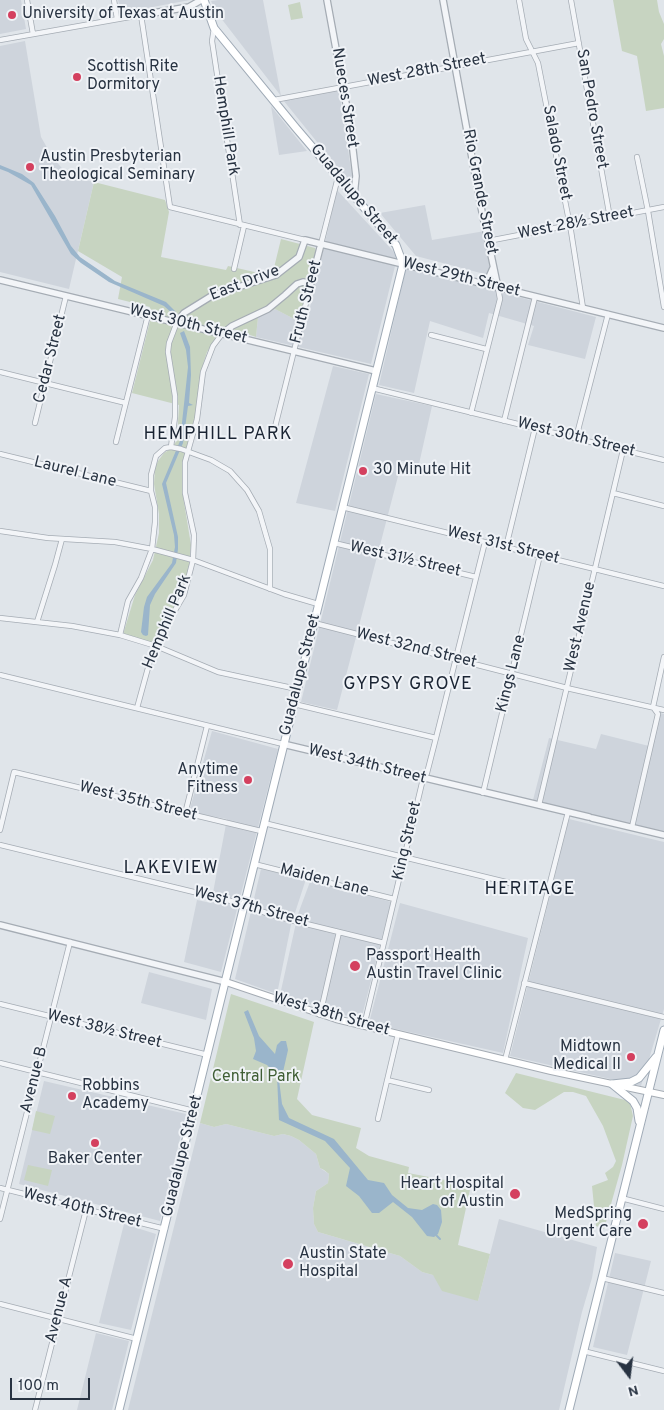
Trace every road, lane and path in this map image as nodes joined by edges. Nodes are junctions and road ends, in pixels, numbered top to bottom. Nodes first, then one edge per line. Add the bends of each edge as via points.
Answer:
1 (27, 0) edge
2 (114, 0) edge
3 (203, 0) edge
4 (327, 0) edge
5 (443, 0) edge
6 (518, 0) edge
7 (571, 0) edge
8 (141, 15) junction
9 (117, 19) junction
10 (214, 28) junction
11 (33, 34) junction
12 (0, 40) edge
13 (579, 43) junction
14 (532, 52) junction
15 (456, 66) junction
16 (343, 87) junction
17 (274, 100) junction
18 (637, 157) dead end
19 (338, 177) junction
20 (354, 196) junction
21 (664, 207) edge
22 (648, 211) junction
23 (610, 218) junction
24 (242, 225) junction
25 (570, 225) junction
26 (305, 240) junction
27 (488, 241) junction
28 (321, 244) junction
29 (403, 264) junction
30 (493, 268) junction
31 (234, 269) dead end
32 (0, 280) edge
33 (311, 283) junction
34 (479, 283) junction
35 (498, 288) junction
36 (66, 296) junction
37 (535, 297) junction
38 (664, 307) edge
39 (583, 308) junction
40 (608, 314) junction
41 (148, 315) junction
42 (177, 322) junction
43 (664, 328) edge
44 (222, 334) junction
45 (431, 335) dead end
46 (486, 349) junction
47 (294, 351) junction
48 (376, 371) junction
49 (0, 372) edge
50 (45, 383) junction
51 (372, 388) junction
52 (126, 402) junction
53 (471, 412) junction
54 (504, 421) junction
55 (35, 423) dead end
56 (275, 427) dead end
57 (535, 428) junction
58 (576, 438) junction
59 (116, 442) dead end
60 (176, 448) junction
61 (188, 450) junction
62 (623, 450) junction
63 (0, 454) edge
64 (664, 460) edge
65 (151, 491) junction
66 (613, 493) junction
67 (664, 506) edge
68 (342, 507) junction
69 (0, 531) edge
70 (62, 539) junction
71 (485, 542) junction
72 (334, 543) junction
73 (506, 547) junction
74 (152, 549) junction
75 (540, 555) junction
76 (194, 560) junction
77 (594, 569) junction
78 (476, 577) junction
79 (664, 586) edge
80 (270, 589) junction
81 (318, 604) junction
82 (0, 618) edge
83 (37, 622) junction
84 (314, 623) junction
85 (120, 635) junction
86 (156, 646) junction
87 (664, 657) edge
88 (456, 659) junction
89 (512, 673) junction
90 (0, 675) edge
91 (567, 688) junction
92 (297, 689) junction
93 (294, 704) junction
94 (652, 707) junction
95 (137, 708) junction
96 (664, 710) edge
97 (207, 726) junction
98 (436, 738) junction
99 (283, 744) junction
100 (423, 778) junction
101 (483, 793) junction
102 (0, 798) edge
103 (8, 800) junction
104 (539, 805) junction
105 (568, 812) junction
106 (185, 814) junction
107 (264, 823) junction
108 (632, 827) junction
109 (0, 830) edge
110 (261, 831) junction
111 (664, 835) edge
112 (0, 845) edge
113 (403, 858) junction
114 (254, 864) junction
115 (510, 883) dead end
116 (394, 899) junction
117 (244, 906) junction
118 (0, 924) edge
119 (339, 932) junction
120 (70, 942) junction
121 (384, 943) junction
122 (226, 982) junction
123 (524, 983) junction
124 (0, 1004) edge
125 (320, 1015) junction
126 (50, 1017) junction
127 (664, 1017) edge
128 (364, 1026) junction
129 (664, 1030) edge
130 (398, 1034) junction
131 (658, 1054) junction
132 (208, 1055) junction
133 (505, 1060) junction
134 (0, 1063) edge
135 (37, 1072) junction
136 (387, 1080) junction
137 (612, 1084) junction
138 (429, 1090) dead end
139 (648, 1092) junction
140 (664, 1095) edge
141 (194, 1111) junction
142 (378, 1119) dead end
143 (640, 1124) junction
144 (0, 1188) edge
145 (7, 1190) junction
146 (621, 1198) junction
147 (664, 1209) edge
148 (86, 1210) junction
149 (0, 1219) edge
150 (165, 1229) junction
151 (602, 1278) junction
152 (664, 1293) edge
153 (0, 1304) edge
154 (58, 1318) junction
155 (137, 1339) junction
156 (584, 1351) junction
157 (664, 1371) edge
158 (35, 1410) edge
159 (119, 1410) edge
160 (569, 1410) edge

1 - 11 street
2 - 9 street
3 - 8 street via 189,7
3 - 10 main road, Guadalupe Street
4 - 16 street, Nueces Street
5 - 15 street, Rio Grande Street
6 - 14 street, Salado Street
7 - 13 street, San Pedro Street
8 - 9 street
8 - 24 street, West 29th Street via 170,208
9 - 11 street
10 - 17 main road, Guadalupe Street
10 - 24 street, Hemphill Park via 212,41
11 - 12 street
13 - 14 street, West 28th Street
13 - 23 street, San Pedro Street
14 - 15 street, West 28th Street
14 - 25 street, Salado Street via 538,63
15 - 16 street, West 28th Street
15 - 27 street, Rio Grande Street
16 - 17 street, West 28th Street
16 - 20 street, Nueces Street via 356,176
17 - 19 main road, Guadalupe Street
18 - 22 street
19 - 20 main road, Guadalupe Street
19 - 28 street, Fruth Street
20 - 29 main road, Guadalupe Street via 396,245
21 - 22 street, West 28½ Street
22 - 23 street, West 28½ Street
22 - 38 street
23 - 25 street, West 28½ Street
24 - 26 street, West 29th Street
24 - 31 street, Hemphill Park
25 - 27 street, West 28½ Street
25 - 39 street, Salado Street
26 - 28 street, West 29th Street
26 - 42 street, East Drive via 299,257 276,275 213,295 184,313
27 - 30 street, Rio Grande Street
28 - 29 street, West 29th Street
28 - 33 street, Fruth Street
29 - 34 street, West 29th Street
29 - 48 main road, Guadalupe Street
30 - 34 street via 490,277
30 - 35 street, Rio Grande Street
32 - 36 street, West 30th Street
33 - 44 street via 296,284 268,309
33 - 47 street, Fruth Street
34 - 35 street, West 29th Street
35 - 37 street, West 29th Street
35 - 46 street, Rio Grande Street via 500,299
36 - 41 street, West 30th Street
36 - 50 street, Cedar Street
37 - 39 street, West 29th Street
37 - 54 street
39 - 40 street, West 29th Street
40 - 43 street, West 29th Street
40 - 58 street
41 - 42 street, West 30th Street
41 - 52 street
42 - 44 street, West 30th Street
42 - 60 street via 168,352 175,396
44 - 47 street, West 30th Street
44 - 61 street, Hemphill Park via 213,346 205,367 198,419
45 - 46 street
46 - 53 street, Rio Grande Street
47 - 48 street, West 30th Street
47 - 56 street, Fruth Street
48 - 51 main road, Guadalupe Street
49 - 50 street
50 - 52 street
50 - 55 street, Cedar Street
51 - 53 street, West 30th Street
51 - 68 main road, Guadalupe Street
52 - 59 street
53 - 54 street, West 30th Street
54 - 57 street, West 30th Street
57 - 58 street, West 30th Street
57 - 73 street
58 - 62 street, West 30th Street
60 - 61 street
60 - 65 street via 162,449 156,456
61 - 76 street, Hemphill Park via 185,493 194,535
61 - 80 street via 221,465 247,490 259,511 268,543
62 - 64 street, West 30th Street
62 - 66 street, West Avenue
63 - 65 street, Laurel Lane
65 - 74 street via 155,507
66 - 67 street
66 - 77 street, West Avenue
68 - 71 street, West 31st Street
68 - 72 main road, Guadalupe Street
69 - 70 street
70 - 74 street via 115,542
70 - 83 street
71 - 73 street, West 31st Street
71 - 78 street, King Street
72 - 78 street, West 31½ Street
72 - 81 main road, Guadalupe Street
73 - 75 street, West 31st Street
74 - 76 street
74 - 85 street via 128,601
75 - 77 street, West 31st Street
75 - 89 street, Kings Lane
76 - 80 street
76 - 86 street, Hemphill Park via 184,595
77 - 79 street, West 31st Street
77 - 91 street, West Avenue
78 - 88 street, King Street
80 - 81 street
81 - 84 main road, Guadalupe Street
82 - 83 street
83 - 85 street
84 - 88 street, West 32nd Street
84 - 92 main road, Guadalupe Street
85 - 86 street
86 - 92 street via 218,672
86 - 95 street, Hemphill Park
87 - 94 street
88 - 89 street, West 32nd Street
88 - 98 street, King Street
89 - 91 street, West 32nd Street
89 - 101 street, Kings Lane
90 - 95 street, West 34th Street
91 - 94 street, West 32nd Street
91 - 104 street, West Avenue
92 - 93 main road, Guadalupe Street
93 - 98 street
93 - 99 main road, Guadalupe Street
94 - 96 street, West 32nd Street
94 - 108 street via 658,714
95 - 97 street, West 34th Street
97 - 99 street, West 34th Street
97 - 106 street
98 - 100 street, King Street
99 - 100 street, West 34th Street
99 - 107 main road, Guadalupe Street
100 - 101 street, West 34th Street
100 - 113 street, King Street
101 - 104 street, West 34th Street
102 - 103 street
103 - 106 street, West 35th Street via 14,772
103 - 109 street
104 - 105 street, West 34th Street
105 - 108 street, West 34th Street
105 - 123 street
106 - 110 street, West 35th Street
107 - 110 main road, Guadalupe Street
107 - 113 street
108 - 111 street, West 34th Street
110 - 114 main road, Guadalupe Street
112 - 117 street, West 37th Street
113 - 115 street
113 - 116 street, King Street
114 - 116 street, Maiden Lane
114 - 117 main road, Guadalupe Street
116 - 121 street, King Street
117 - 119 street, West 37th Street
117 - 122 main road, Guadalupe Street
118 - 120 street, West 38th Street
119 - 121 street, West 37th Street
119 - 125 street
120 - 122 street, West 38th Street
120 - 126 street, Avenue B
121 - 128 street, King Street
122 - 125 main road, West 38th Street
122 - 132 main road, Guadalupe Street
123 - 127 street
123 - 133 street
124 - 126 street, West 38½ Street
125 - 128 main road, West 38th Street
126 - 132 street, West 38½ Street
126 - 135 street, Avenue B
128 - 130 main road, West 38th Street
129 - 131 main road
130 - 133 main road, West 38th Street
130 - 136 street
131 - 137 main road via 641,1078
131 - 139 main road
132 - 141 main road, Guadalupe Street
133 - 137 main road, West 38th Street
134 - 135 street
135 - 141 street
135 - 145 street, Avenue B
136 - 138 street
136 - 142 street
137 - 139 main road, West 38th Street
137 - 143 main road via 633,1101
139 - 140 main road, West 38th Street
139 - 143 main road
141 - 150 main road, Guadalupe Street
143 - 146 main road
144 - 145 street, West 40th Street
145 - 148 street, West 40th Street
145 - 149 street, Avenue B
146 - 147 street
146 - 151 main road
148 - 150 street, West 40th Street
148 - 154 street, Avenue A
150 - 155 main road, Guadalupe Street
151 - 152 street
151 - 156 main road
153 - 154 street
154 - 155 street
154 - 158 street, Avenue A
155 - 159 main road, Guadalupe Street
156 - 157 street
156 - 160 main road

